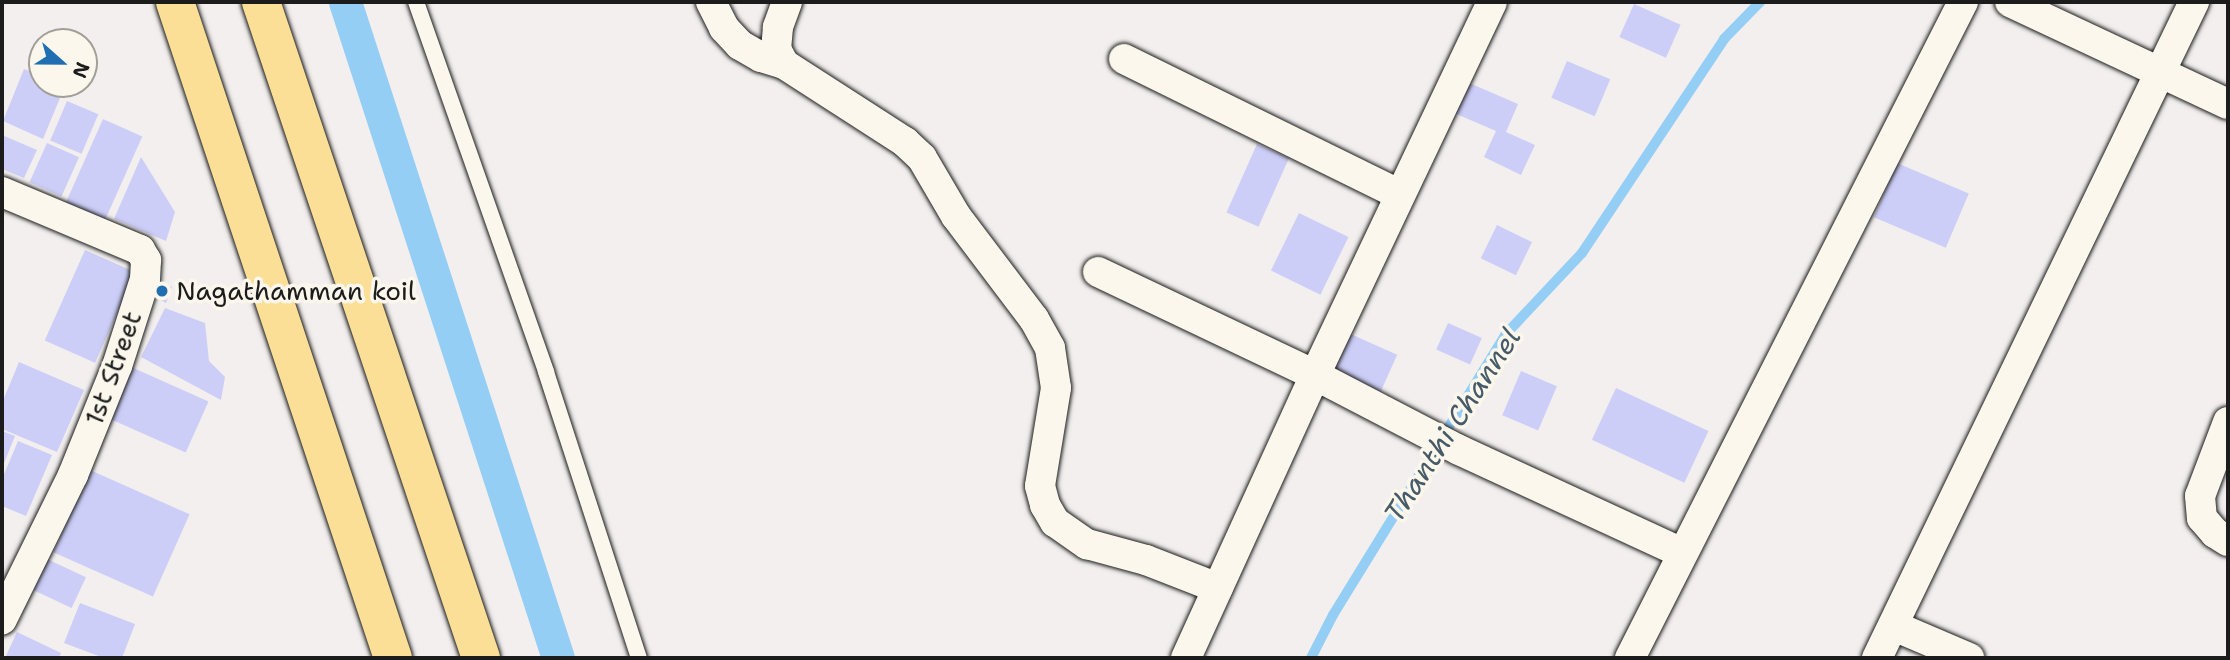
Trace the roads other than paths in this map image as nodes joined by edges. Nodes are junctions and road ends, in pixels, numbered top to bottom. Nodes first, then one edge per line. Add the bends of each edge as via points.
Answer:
1 (175, 2) edge
2 (261, 2) edge
3 (415, 2) edge
4 (711, 2) edge
5 (787, 2) edge
6 (1492, 2) edge
7 (1963, 2) edge
8 (2010, 2) edge
9 (2194, 2) edge
10 (1124, 59) dead end
11 (784, 64) junction
12 (2159, 74) junction
13 (2228, 104) edge
14 (2, 192) edge
15 (1398, 194) junction
16 (1098, 272) dead end
17 (1315, 374) junction
18 (2228, 422) edge
19 (2228, 541) edge
20 (1682, 552) junction
21 (1218, 588) junction
22 (2, 619) edge
23 (1894, 626) junction
24 (393, 658) edge
25 (481, 658) edge
26 (639, 658) edge
27 (1186, 658) edge
28 (1630, 658) edge
29 (1877, 658) edge
30 (1969, 658) edge

1 - 24 highway
2 - 25 highway
3 - 26 lane via 547,372
4 - 11 street via 724,28 740,45
5 - 11 street via 776,49
6 - 15 street
7 - 20 street
8 - 12 street
9 - 12 street
10 - 15 street
11 - 21 street via 905,142 922,158 956,216 1034,319 1050,348 1056,388 1040,486 1055,522 1087,544 1146,560
12 - 13 street
12 - 23 street
14 - 22 street, 1st Street via 140,250 146,260 145,279 117,366 72,475
15 - 17 street
16 - 17 street
17 - 20 street via 1459,450
17 - 21 street
18 - 19 street via 2200,496 2202,519
20 - 28 street
21 - 27 street
23 - 29 street
23 - 30 street

